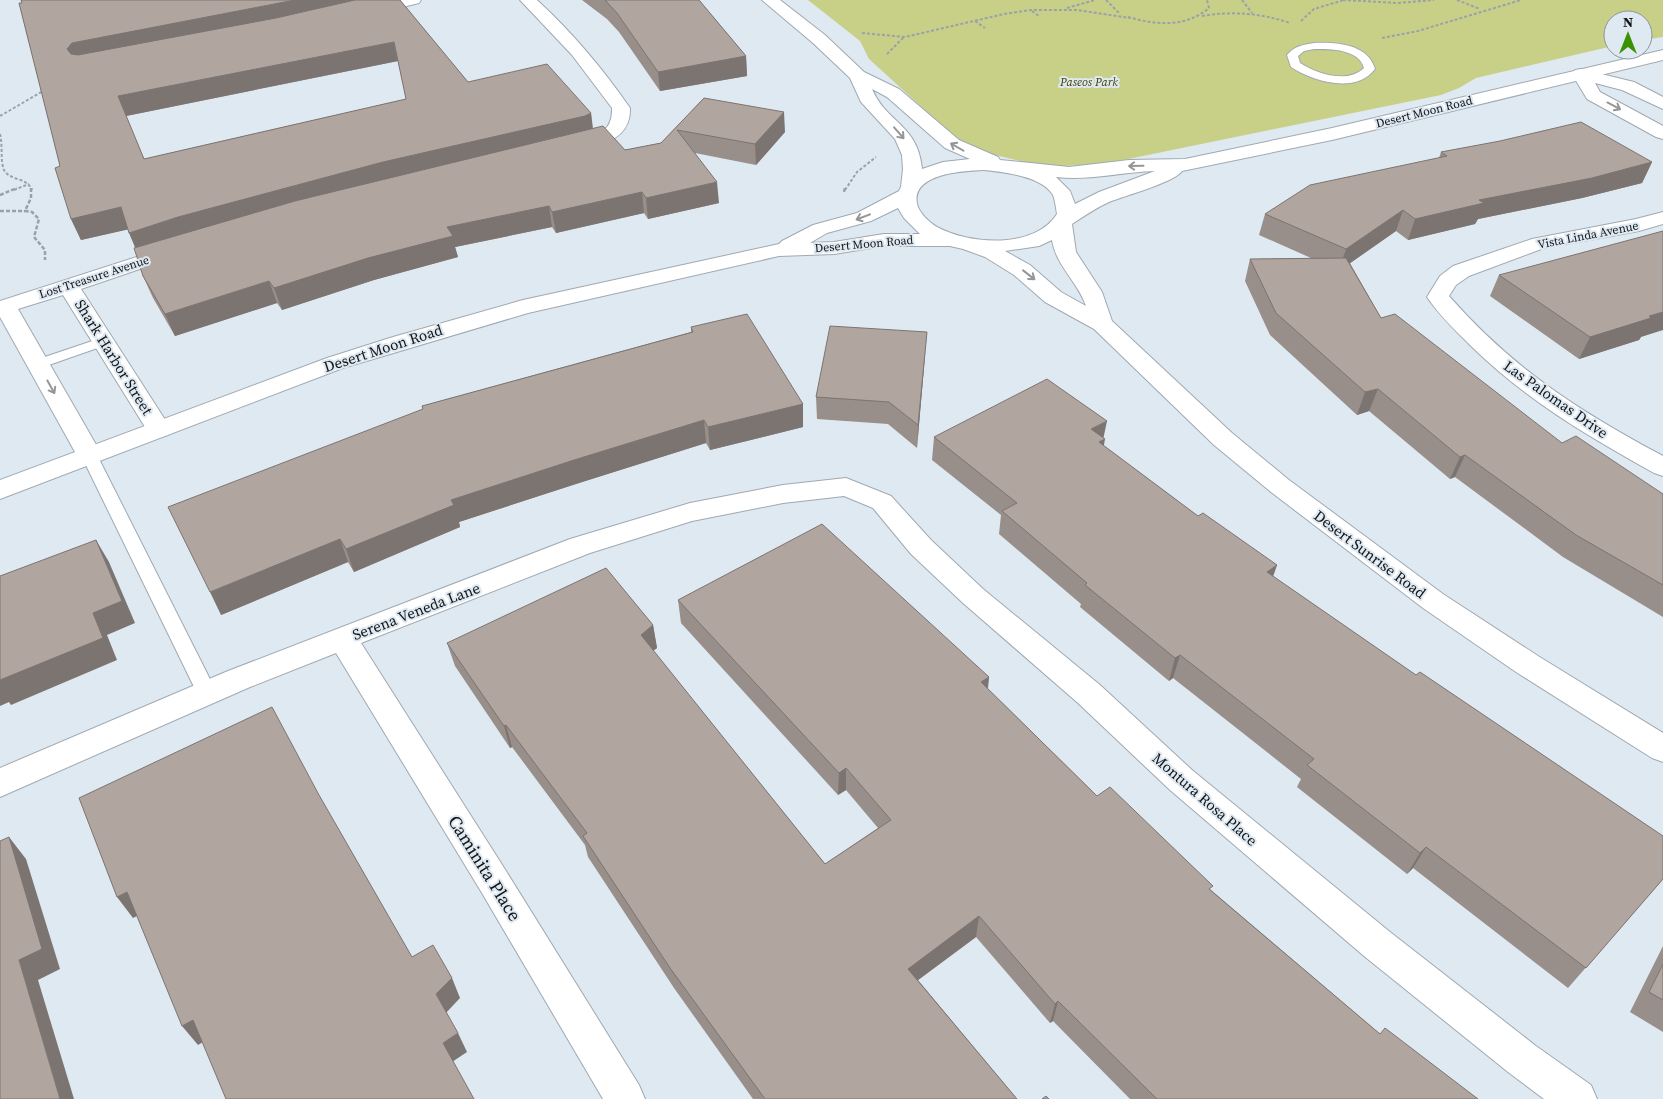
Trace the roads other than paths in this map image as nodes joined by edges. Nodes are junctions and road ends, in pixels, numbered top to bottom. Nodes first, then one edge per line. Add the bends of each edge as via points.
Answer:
1 (413, 0) edge
2 (528, 0) edge
3 (770, 0) edge
4 (347, 15) edge
5 (1663, 56) edge
6 (1581, 74) junction
7 (858, 76) junction
8 (1355, 78) joint
9 (1663, 104) edge
10 (1663, 133) edge
11 (557, 150) edge
12 (1185, 165) junction
13 (1008, 166) junction
14 (909, 191) junction
15 (1663, 218) edge
16 (1064, 222) junction
17 (960, 242) junction
18 (194, 244) edge
19 (779, 250) junction
20 (68, 286) junction
21 (1438, 297) joint
22 (3, 307) edge
23 (1102, 324) junction
24 (104, 341) junction
25 (38, 364) junction
26 (159, 429) junction
27 (89, 455) junction
28 (1663, 467) edge
29 (846, 487) joint
30 (0, 490) edge
31 (343, 639) junction
32 (207, 693) junction
33 (1663, 748) edge
34 (0, 783) edge
35 (625, 1099) edge
36 (1577, 1099) edge

1 - 4 street
2 - 11 street via 569,39 622,108 619,126 609,135 594,142
3 - 7 street via 819,39
5 - 6 street, Desert Moon Road
6 - 9 street via 1628,86
6 -> 10 street via 1594,95
6 - 12 street, Desert Moon Road via 1332,134
13 -> 7 street via 978,157 952,144 893,93
7 -> 14 street, Desert Sunrise Road via 866,97 909,144 913,162
8 - 8 lane via 1369,72 1370,65 1350,50 1314,46 1302,48 1292,55 1295,65 1310,74 1333,79
12 -> 13 street, Desert Moon Road via 1129,166 1069,173
12 - 16 street, Desert Moon Road via 1146,183 1098,199
13 - 14 street, Desert Moon Road via 960,165 940,170 922,177
13 - 16 street, Desert Sunrise Road via 1050,182 1063,194 1068,207
14 - 17 street, Desert Sunrise Road via 909,211 915,220 936,234
14 -> 19 street, Desert Moon Road via 864,217 820,229
15 - 21 street, Vista Linda Avenue via 1539,243 1461,272 1448,281
16 - 17 street, Desert Moon Road via 1035,241 1013,246 988,247
16 - 23 street, Desert Sunrise Road via 1064,250 1090,289
17 - 19 street, Desert Moon Road via 884,240 834,248
17 -> 23 street, Desert Sunrise Road via 992,253 1022,270 1053,297
18 - 20 street, Lost Treasure Avenue
19 - 26 street, Desert Moon Road via 592,290 462,324 335,363
20 - 22 street, Lost Treasure Avenue
20 - 24 street, Shark Harbor Street
21 - 28 street, Las Palomas Drive via 1463,328 1512,371 1584,422
22 - 25 street
23 - 33 street, Desert Sunrise Road via 1223,439 1341,533 1433,601
24 - 25 lane
24 - 26 street, Shark Harbor Street
25 -> 27 street
26 - 27 street, Desert Moon Road
27 - 30 street, Desert Moon Road
27 - 32 lane
29 - 31 street, Serena Veneda Lane via 783,494 690,512 580,546
29 - 36 street, Montura Rosa Place via 882,502 921,548 1089,694 1181,780 1376,944
31 - 32 street, Serena Veneda Lane
31 - 35 street, Caminita Place
32 - 34 street, Serena Veneda Lane

